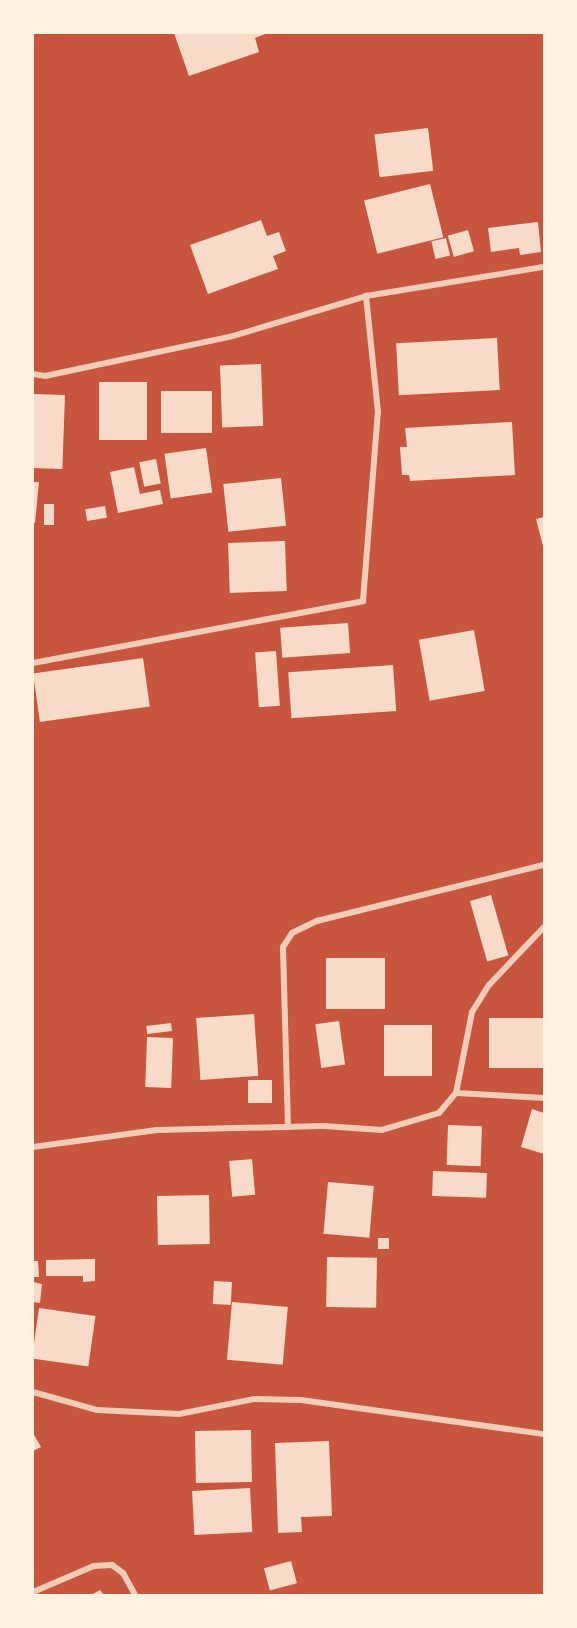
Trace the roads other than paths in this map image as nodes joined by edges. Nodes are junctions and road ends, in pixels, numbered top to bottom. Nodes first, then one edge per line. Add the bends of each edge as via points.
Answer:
1 (544, 267) edge
2 (366, 296) junction
3 (33, 374) edge
4 (33, 663) edge
5 (544, 865) edge
6 (544, 927) edge
7 (456, 1093) junction
8 (544, 1098) edge
9 (288, 1127) junction
10 (33, 1147) edge
11 (33, 1392) edge
12 (544, 1434) edge
13 (33, 1592) edge
14 (135, 1595) edge

1 - 2 street
2 - 3 street via 233,336 45,376
2 - 4 street via 378,412 363,601
5 - 9 street via 317,921 292,933 283,947
6 - 7 street via 489,985 472,1012
7 - 8 street
7 - 9 street via 439,1113 382,1130
9 - 10 street via 157,1130
11 - 12 street via 97,1410 179,1414 254,1399 301,1400
13 - 14 street via 94,1566 112,1565 123,1573

